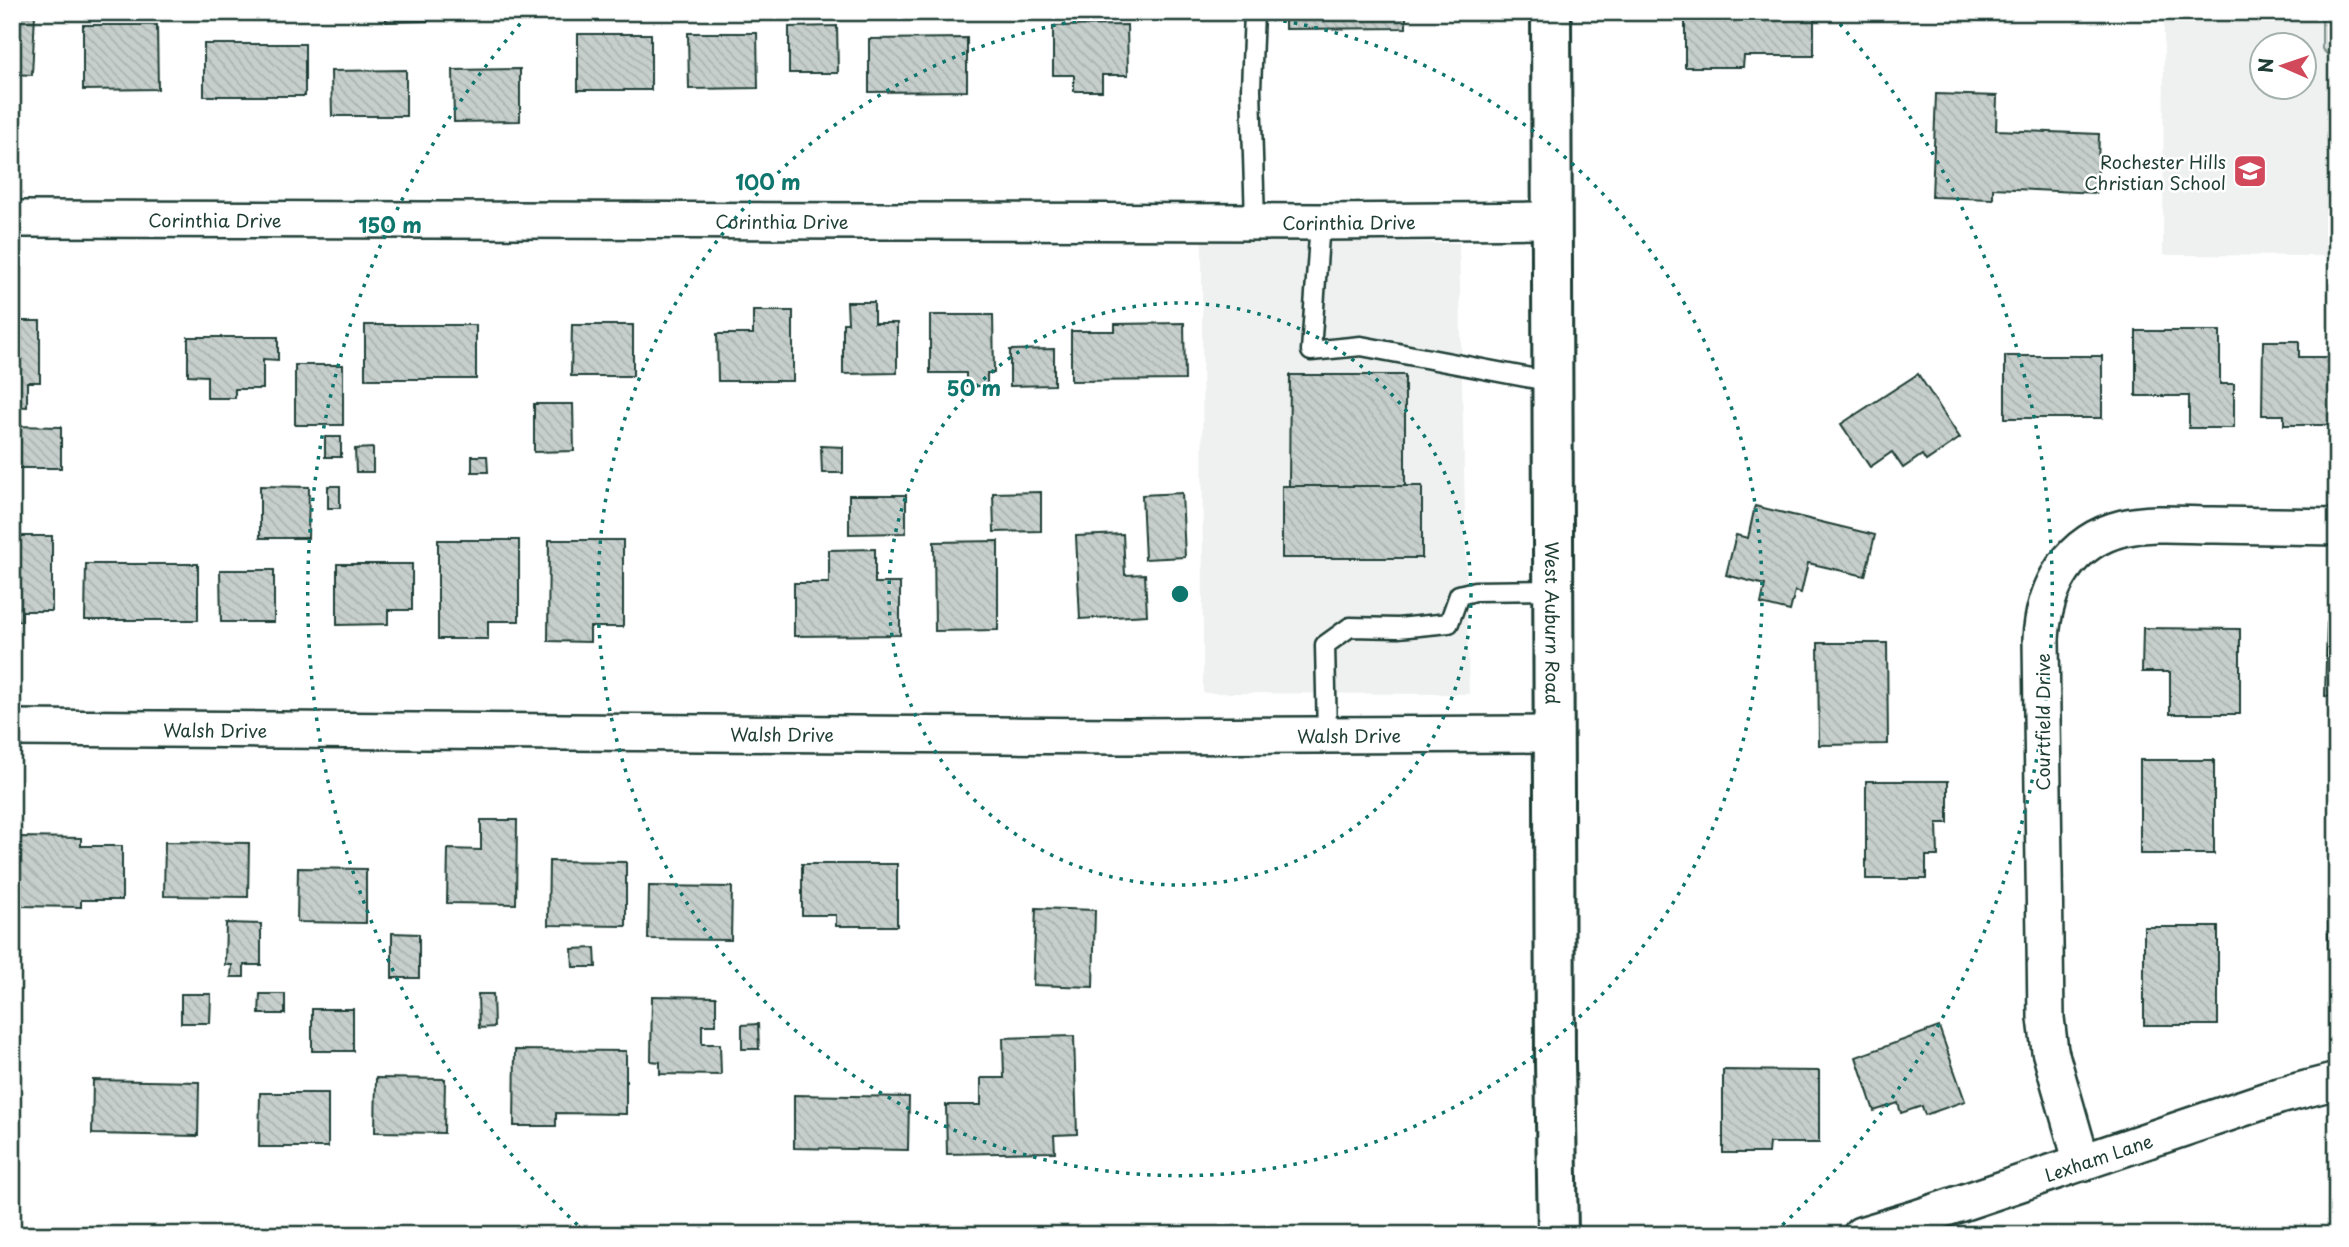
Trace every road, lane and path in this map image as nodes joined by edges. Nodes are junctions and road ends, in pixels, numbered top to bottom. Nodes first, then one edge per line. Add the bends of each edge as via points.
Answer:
1 (1254, 12) edge
2 (1551, 12) edge
3 (12, 219) edge
4 (1551, 220) junction
5 (1255, 222) junction
6 (1320, 222) junction
7 (1552, 382) junction
8 (2337, 527) edge
9 (1553, 590) junction
10 (12, 728) edge
11 (1553, 734) junction
12 (1327, 736) junction
13 (2337, 1081) edge
14 (2082, 1163) junction
15 (1558, 1235) edge
16 (1861, 1235) edge

1 - 5 lane
2 - 4 main road, West Auburn Road
3 - 5 street, Corinthia Drive
4 - 6 street, Corinthia Drive
4 - 7 main road, West Auburn Road
5 - 6 street, Corinthia Drive
6 - 7 lane via 1311,351 1361,346
7 - 9 main road, West Auburn Road
8 - 14 street, Courtfield Drive via 2123,528 2090,542 2070,559 2047,599 2041,639 2046,1018 2050,1051
9 - 11 main road, West Auburn Road
9 - 12 lane via 1475,591 1459,596 1449,623 1350,626 1325,645
10 - 12 street, Walsh Drive
11 - 12 street, Walsh Drive
11 - 15 main road, West Auburn Road
13 - 14 street, Lexham Lane
14 - 16 street, Lexham Lane

